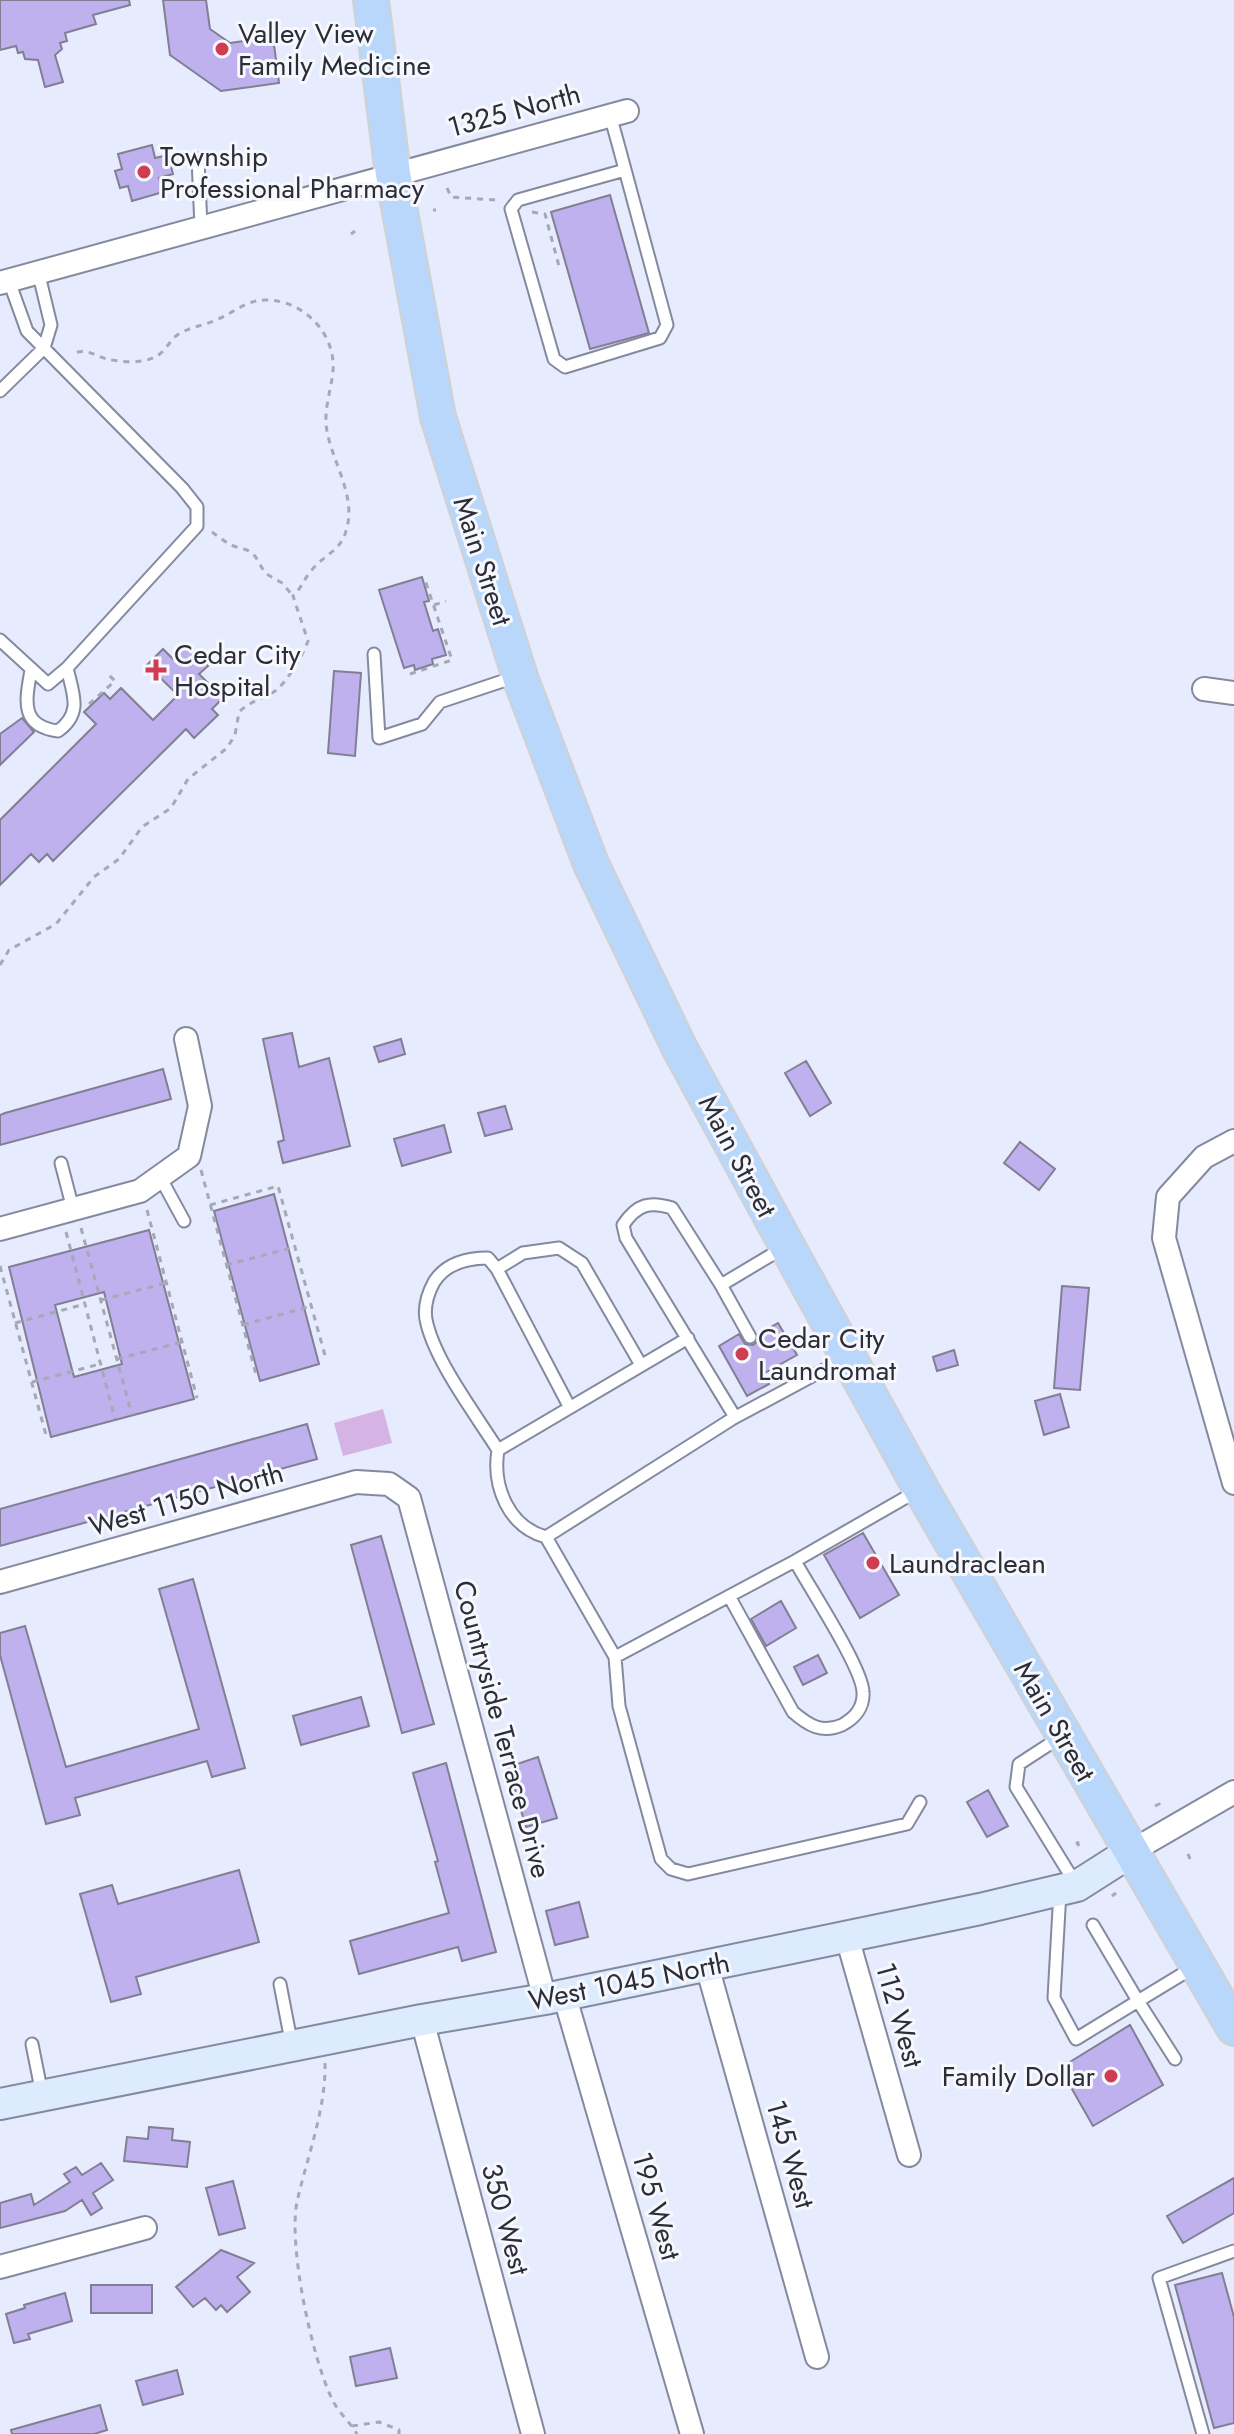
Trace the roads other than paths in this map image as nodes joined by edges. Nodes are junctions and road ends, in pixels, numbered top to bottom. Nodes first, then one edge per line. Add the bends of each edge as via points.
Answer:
1 (371, 0) edge
2 (618, 113) joint
3 (198, 159) dead end
4 (625, 170) junction
5 (393, 174) junction
6 (201, 227) junction
7 (38, 271) junction
8 (4, 282) edge
9 (44, 348) junction
10 (0, 391) edge
11 (0, 640) edge
12 (374, 654) dead end
13 (67, 668) junction
14 (31, 670) junction
15 (519, 676) junction
16 (1204, 689) dead end
17 (1234, 693) edge
18 (186, 1039) dead end
19 (1234, 1141) edge
20 (61, 1163) dead end
21 (160, 1177) junction
22 (73, 1221) junction
23 (184, 1221) dead end
24 (0, 1229) edge
25 (787, 1246) junction
26 (497, 1269) junction
27 (721, 1285) junction
28 (750, 1337) dead end
29 (688, 1338) junction
30 (849, 1357) junction
31 (641, 1365) junction
32 (569, 1406) junction
33 (735, 1417) junction
34 (498, 1450) junction
35 (1234, 1483) edge
36 (389, 1484) joint
37 (921, 1489) junction
38 (546, 1537) junction
39 (795, 1561) junction
40 (0, 1582) edge
41 (729, 1596) junction
42 (615, 1657) junction
43 (1064, 1735) junction
44 (1234, 1792) edge
45 (920, 1802) dead end
46 (1132, 1851) junction
47 (1068, 1888) junction
48 (1093, 1925) dead end
49 (847, 1937) junction
50 (1198, 1964) junction
51 (707, 1966) junction
52 (280, 1984) dead end
53 (555, 1996) junction
54 (1138, 2001) junction
55 (422, 2020) junction
56 (1234, 2028) edge
57 (32, 2044) dead end
58 (292, 2046) junction
59 (1175, 2059) dead end
60 (42, 2096) junction
61 (0, 2104) edge
62 (909, 2155) dead end
63 (145, 2228) dead end
64 (1234, 2251) edge
65 (0, 2267) edge
66 (817, 2357) dead end
67 (533, 2434) edge
68 (692, 2434) edge
69 (1203, 2434) edge

1 - 5 main road
2 - 4 lane
2 - 5 street, 1325 North
3 - 6 lane
4 - 4 lane via 667,325 660,338 565,367 554,359 511,209 518,200
5 - 6 street, 1325 North
5 - 15 main road, Main Street via 438,417
6 - 7 street, 1325 North
7 - 8 street, 1325 North
7 - 9 lane via 51,325
8 - 9 lane via 27,331
9 - 10 lane
9 - 13 lane via 197,507 197,526
11 - 14 lane
12 - 15 lane via 379,738 422,724 440,702
13 - 14 lane via 48,684
13 - 14 lane via 75,712 58,731 33,721 25,706
15 - 25 main road, Main Street via 591,864 679,1047
16 - 17 street
18 - 21 street via 200,1106 189,1156
19 - 35 street via 1204,1157 1168,1197 1164,1238
20 - 22 lane
21 - 22 street
21 - 23 lane
22 - 24 street
25 - 27 lane
25 - 30 main road, Main Street
26 - 31 lane via 523,1253 559,1248 582,1263
26 - 32 lane
26 - 34 lane via 488,1258 455,1264 440,1273 425,1310 442,1361
27 - 28 lane
27 - 29 lane via 672,1208 641,1205 629,1216 623,1225 626,1238
29 - 31 lane
29 - 33 lane
30 - 33 lane
30 - 37 main road, Main Street
31 - 32 lane
32 - 34 lane
33 - 38 lane
34 - 38 lane via 501,1494 520,1525
36 - 40 street, West 1150 North via 356,1482
36 - 53 street, Countryside Terrace Drive via 409,1498
37 - 39 lane
37 - 43 main road, Main Street
38 - 42 lane
39 - 41 lane
39 - 41 lane via 860,1680 862,1707 849,1721 831,1730 809,1726 793,1712
41 - 42 lane
42 - 45 lane via 619,1706 661,1859 671,1869 688,1874 907,1824
43 - 46 main road, Main Street
43 - 47 lane via 1019,1764 1016,1787
44 - 46 street, West 1045 North
46 - 47 main road, West 1045 North
46 - 50 main road, Main Street
47 - 49 main road, West 1045 North
47 - 54 lane via 1054,1998 1076,2039
48 - 54 lane
49 - 51 main road, West 1045 North
49 - 62 street, 112 West
50 - 54 lane
50 - 56 main road, Main Street
51 - 53 main road, West 1045 North
51 - 66 street, 145 West
52 - 58 lane
53 - 55 main road, West 1045 North
53 - 68 street, 195 West
54 - 59 lane
55 - 58 main road, West 1045 North
55 - 67 street, 350 West
57 - 60 lane
58 - 60 main road, West 1045 North
60 - 61 main road, West 1045 North
63 - 65 street
64 - 69 lane via 1159,2278

